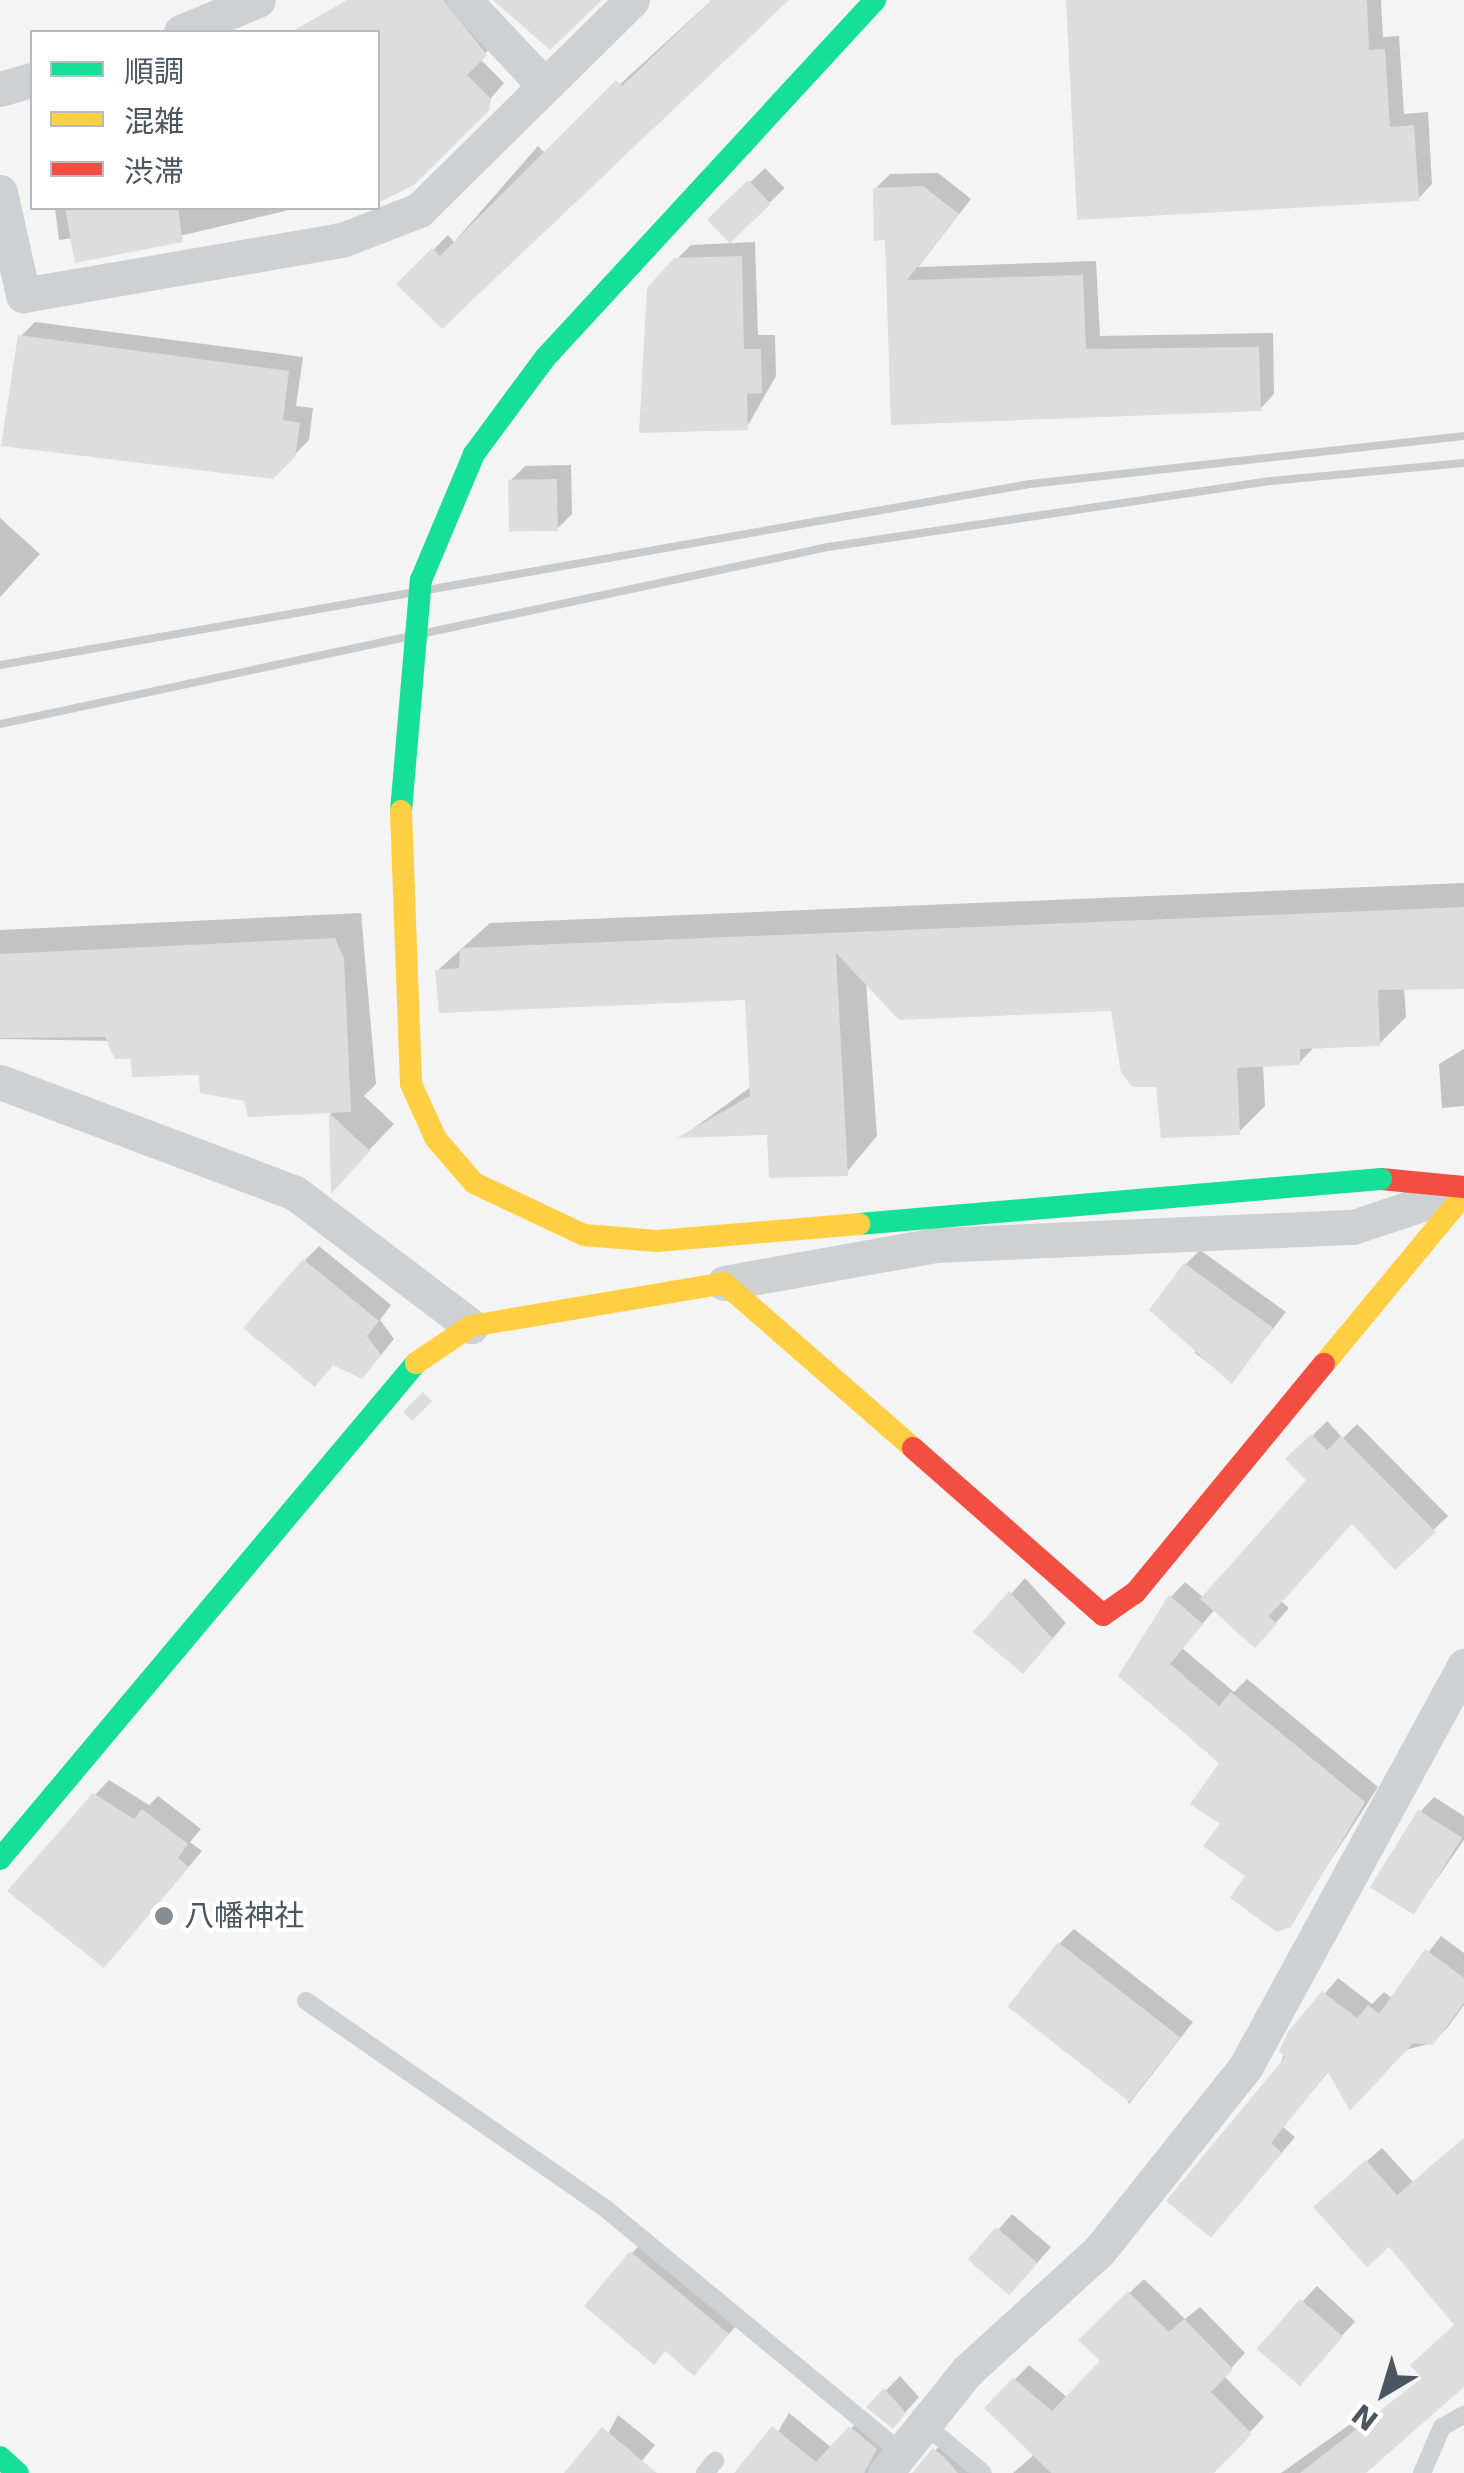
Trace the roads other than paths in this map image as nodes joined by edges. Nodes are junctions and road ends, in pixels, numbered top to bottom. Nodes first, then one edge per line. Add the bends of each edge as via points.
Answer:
1 (258, 0) edge
2 (464, 0) edge
3 (632, 0) edge
4 (875, 0) edge
5 (186, 30) edge
6 (30, 81) edge
7 (544, 86) junction
8 (0, 89) edge
9 (0, 192) edge
10 (0, 1082) edge
11 (1464, 1191) edge
12 (724, 1284) junction
13 (471, 1326) junction
14 (1464, 1666) edge
15 (0, 1859) edge
16 (306, 2000) dead end
17 (1464, 2415) edge
18 (925, 2425) junction
19 (0, 2457) edge
20 (894, 2463) edge
21 (18, 2473) edge
22 (983, 2473) edge
23 (1422, 2473) edge

1 - 5 street
2 - 7 street
3 - 7 street
4 - 11 street, bridge via 545,358 474,454 420,580 403,726 399,925 411,1084 436,1139 474,1182 584,1235 657,1241 1380,1179
6 - 8 street
7 - 9 street via 419,210 342,240 23,295
10 - 13 street via 295,1193
11 - 12 street via 1353,1228 936,1244
11 - 12 street via 1135,1594 1103,1615
12 - 13 street
13 - 15 street via 403,1372
14 - 18 street via 1246,2066 1099,2251 966,2371
16 - 20 lane via 606,2209
17 - 23 lane via 1442,2426
18 - 20 street
18 - 22 lane
19 - 21 street

